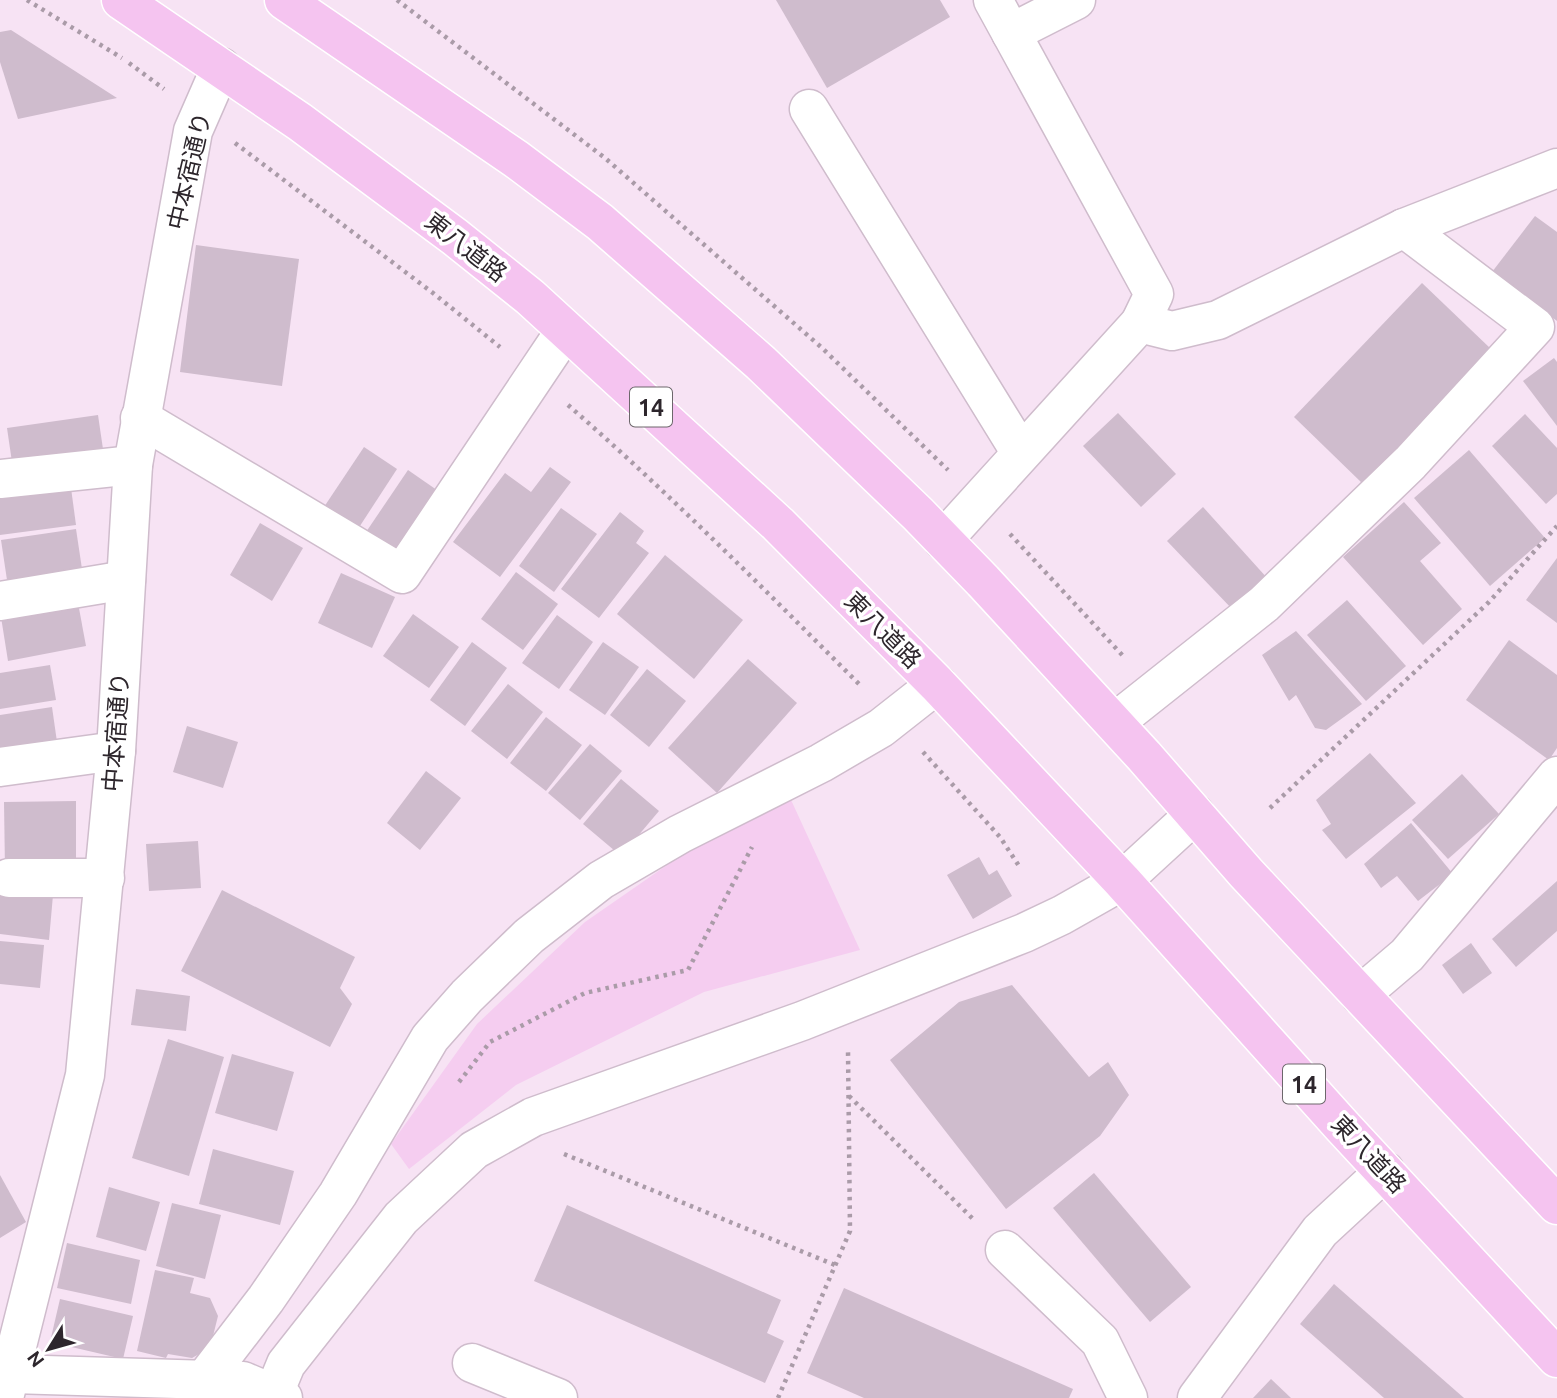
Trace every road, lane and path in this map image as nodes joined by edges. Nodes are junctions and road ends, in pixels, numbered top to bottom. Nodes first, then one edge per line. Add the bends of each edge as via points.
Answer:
1 (121, 0) edge
2 (284, 0) edge
3 (993, 0) edge
4 (1076, 0) edge
5 (1011, 33) junction
6 (221, 67) junction
7 (809, 109) dead end
8 (1557, 168) edge
9 (1405, 228) junction
10 (1140, 323) junction
11 (565, 331) junction
12 (140, 418) junction
13 (1021, 453) junction
14 (133, 465) junction
15 (0, 479) edge
16 (1557, 526) edge
17 (943, 540) junction
18 (126, 580) junction
19 (0, 601) edge
20 (937, 684) junction
21 (1114, 723) junction
22 (116, 751) junction
23 (0, 768) edge
24 (1557, 776) edge
25 (1270, 808) dead end
26 (1195, 814) junction
27 (756, 839) dead end
28 (9, 878) dead end
29 (105, 878) junction
30 (1122, 881) junction
31 (1360, 995) junction
32 (848, 1044) dead end
33 (457, 1084) dead end
34 (849, 1096) junction
35 (553, 1149) dead end
36 (1385, 1171) junction
37 (1557, 1205) edge
38 (1005, 1250) joint
39 (835, 1265) junction
40 (1557, 1358) edge
41 (472, 1363) dead end
42 (204, 1380) junction
43 (8, 1386) edge
44 (276, 1397) edge
45 (558, 1398) edge
46 (778, 1398) edge
47 (1128, 1398) edge
48 (1196, 1398) edge

1 - 6 main road, 東八道路 / 14
2 - 17 main road via 600,222 761,363
3 - 5 street
4 - 5 street
5 - 10 street via 1154,294
6 - 11 main road, 東八道路 / 14 via 392,188 530,297
6 - 12 street, 中本宿通り via 193,131
7 - 13 street
8 - 9 street
9 - 10 street via 1218,320 1172,331
9 - 21 street via 1535,327 1409,463 1264,604
10 - 13 street
11 - 12 street via 402,574
11 - 20 main road, 東八道路 / 14 via 778,524
12 - 14 street, 中本宿通り
13 - 17 street
14 - 15 street
14 - 18 street, 中本宿通り
16 - 25 path via 1489,601
17 - 21 main road
18 - 19 street
18 - 22 street, 中本宿通り
20 - 30 main road, 東八道路 / 14
20 - 42 street via 881,728 601,880 530,936 430,1038 338,1194 267,1299
21 - 26 main road
22 - 23 street
22 - 29 street, 中本宿通り
24 - 31 street via 1407,955
26 - 30 street
26 - 31 main road
27 - 33 path via 688,970 585,993 490,1042
28 - 29 street
29 - 43 street, 中本宿通り via 85,1075
30 - 36 main road, 東八道路 / 14
30 - 44 street via 1024,933 802,1021 533,1117 474,1150 401,1218 286,1364
31 - 37 main road
32 - 34 path
34 - 38 path
34 - 39 path via 850,1231
35 - 39 path
36 - 40 main road, 東八道路 / 14
36 - 48 street via 1320,1231
38 - 47 street via 1100,1342
39 - 46 path
41 - 45 street
42 - 43 street
42 - 44 street via 243,1381

